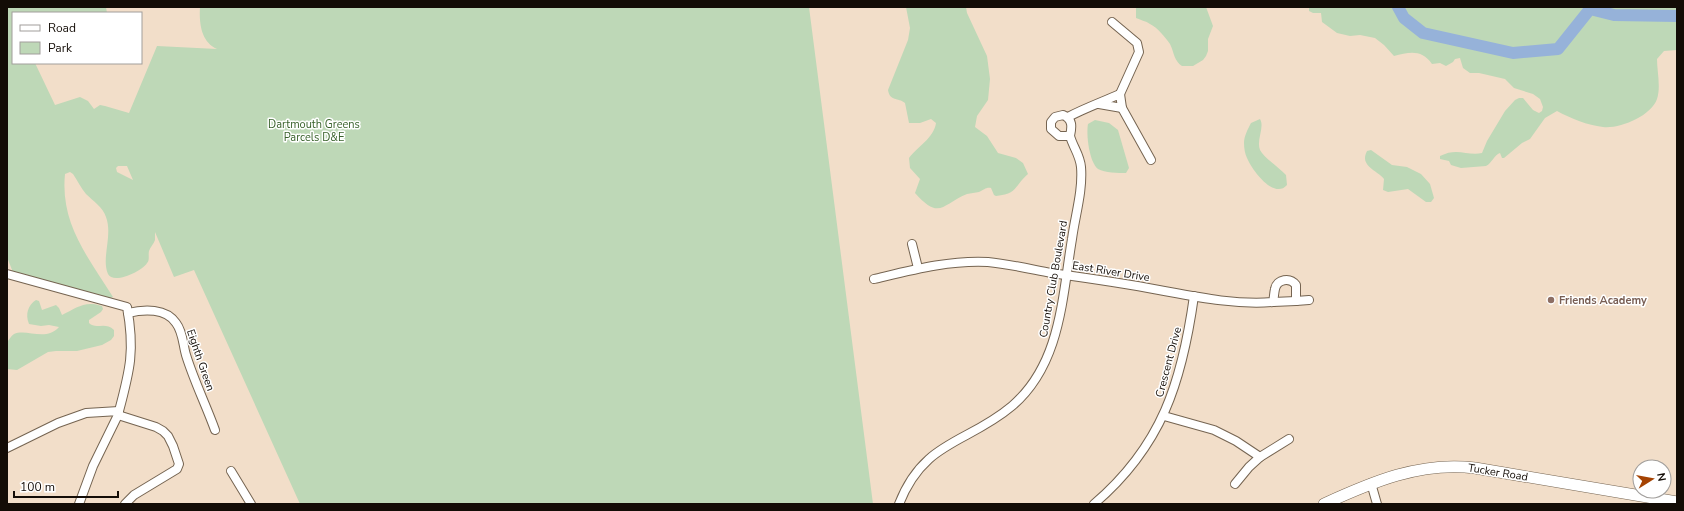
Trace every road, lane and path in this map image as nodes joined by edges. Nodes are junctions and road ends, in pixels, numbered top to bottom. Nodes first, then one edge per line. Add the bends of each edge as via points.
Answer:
1 (1112, 22) dead end
2 (1120, 94) junction
3 (1098, 104) junction
4 (1122, 108) junction
5 (1068, 118) junction
6 (1070, 136) junction
7 (1151, 160) dead end
8 (912, 244) dead end
9 (918, 268) junction
10 (7, 274) edge
11 (1067, 275) junction
12 (874, 279) dead end
13 (1194, 296) junction
14 (1309, 300) dead end
15 (1296, 301) junction
16 (1273, 302) junction
17 (127, 310) junction
18 (118, 413) junction
19 (1164, 416) junction
20 (215, 430) dead end
21 (1289, 439) dead end
22 (7, 448) edge
23 (1260, 457) junction
24 (231, 471) dead end
25 (1371, 483) junction
26 (1235, 484) dead end
27 (1677, 502) edge
28 (79, 504) edge
29 (125, 504) edge
30 (251, 504) edge
31 (899, 504) edge
32 (1094, 504) edge
33 (1324, 504) edge
34 (1377, 504) edge

1 - 2 street via 1137,43 1139,52
2 - 3 street
2 - 4 street
3 - 4 street
3 - 5 street
4 - 7 street
5 - 6 street, Country Club Boulevard via 1072,124
5 - 6 street via 1063,115 1056,116 1051,127 1059,136
6 - 11 street, Country Club Boulevard via 1079,156 1081,172
8 - 9 street
9 - 11 street, East River Drive via 950,263 989,262
9 - 12 street, East River Drive
10 - 17 street
11 - 13 street, East River Drive
11 - 31 street, Country Club Boulevard via 1051,350 1035,382 1003,413 931,456 912,477
13 - 16 street, East River Drive via 1249,303
13 - 19 street, Crescent Drive via 1180,371
14 - 15 street, East River Drive
15 - 16 street, East River Drive
15 - 16 street via 1296,285 1287,280 1276,285
17 - 18 street via 132,354 127,384
17 - 20 street, Eighth Green via 157,311 176,322 186,356
18 - 22 street via 86,413 58,423
18 - 28 street via 93,466
18 - 29 street via 163,431 179,464 177,469 134,495
19 - 23 street via 1214,430
19 - 32 street, Crescent Drive via 1137,460
21 - 23 street
23 - 26 street
24 - 30 street
25 - 27 main road, Tucker Road via 1409,472 1457,466
25 - 33 main road, Tucker Road
25 - 34 street

